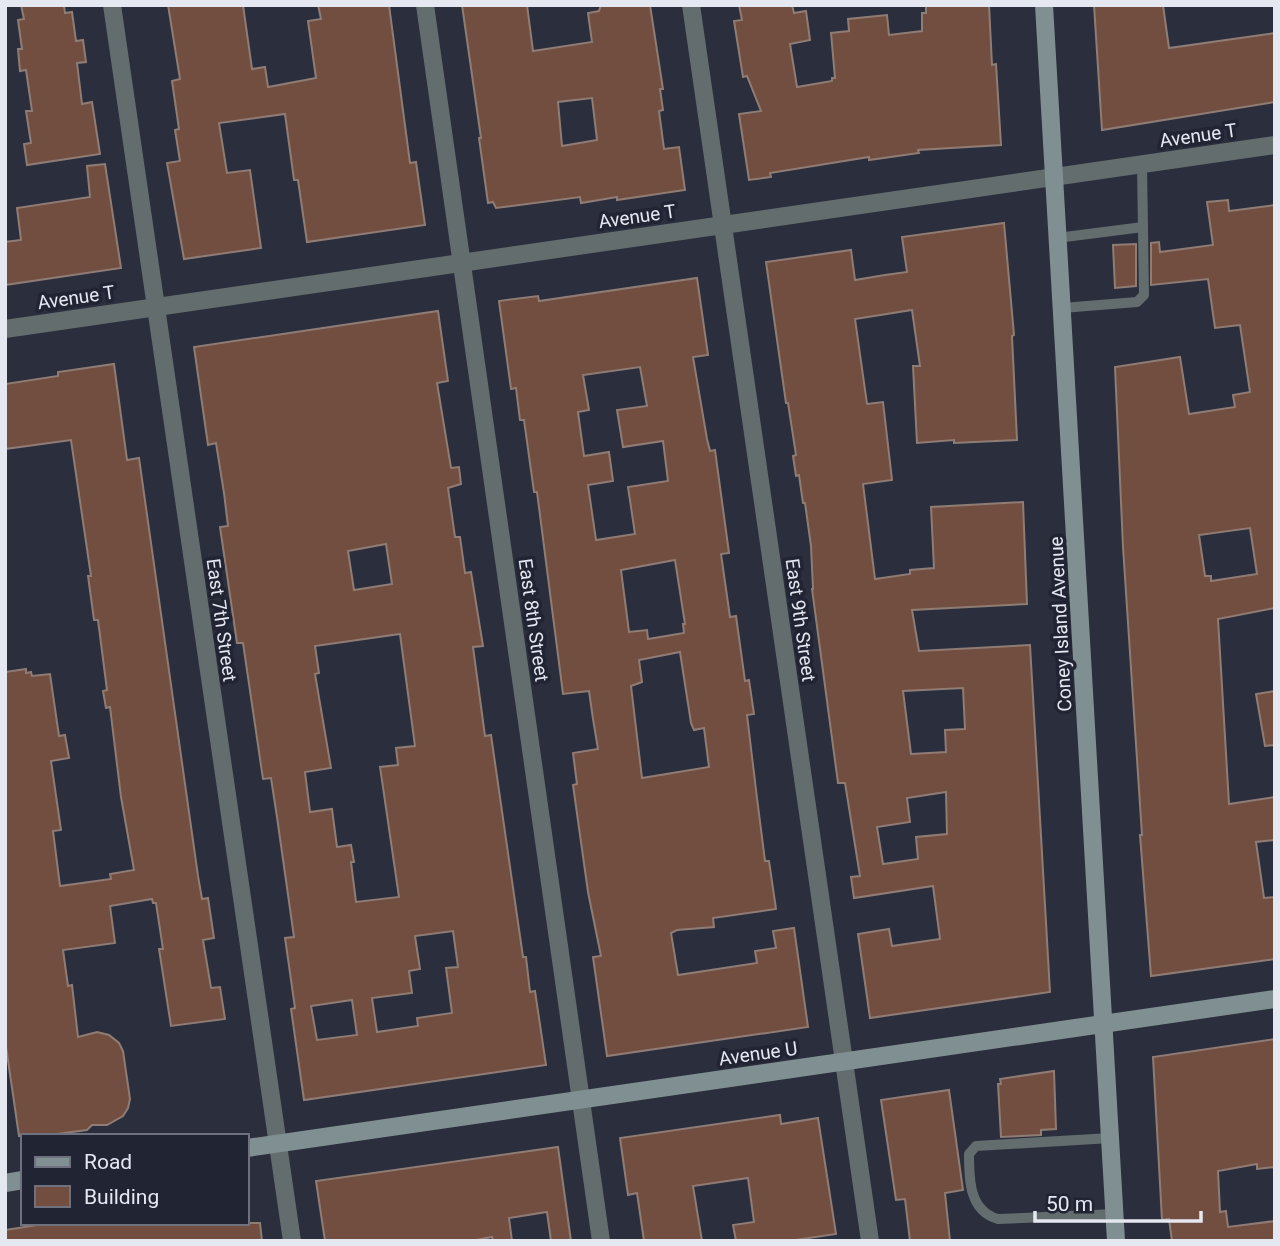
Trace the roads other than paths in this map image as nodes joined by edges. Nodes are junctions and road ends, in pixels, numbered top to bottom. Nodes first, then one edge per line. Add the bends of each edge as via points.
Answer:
1 (112, 5) edge
2 (425, 5) edge
3 (691, 5) edge
4 (1044, 5) edge
5 (1275, 145) edge
6 (1142, 164) junction
7 (1054, 177) junction
8 (723, 225) junction
9 (1143, 227) junction
10 (1057, 238) junction
11 (462, 263) junction
12 (155, 307) junction
13 (1062, 308) junction
14 (5, 329) edge
15 (1275, 999) edge
16 (1105, 1024) junction
17 (845, 1062) junction
18 (581, 1100) junction
19 (1111, 1138) junction
20 (277, 1144) junction
21 (248, 1148) edge
22 (1115, 1214) junction
23 (292, 1241) edge
24 (601, 1241) edge
25 (870, 1241) edge
26 (1116, 1241) edge

1 - 12 street, East 7th Street
2 - 11 street, East 8th Street
3 - 8 street, East 9th Street
4 - 7 main road, Coney Island Avenue
5 - 6 street, Avenue T
6 - 7 street, Avenue T
6 - 9 lane
7 - 8 street, Avenue T
7 - 10 main road, Coney Island Avenue
8 - 11 street, Avenue T
8 - 17 street, East 9th Street
9 - 10 lane
9 - 13 lane via 1144,295 1137,302
10 - 13 main road, Coney Island Avenue
11 - 12 street, Avenue T
11 - 18 street, East 8th Street
12 - 14 street, Avenue T
12 - 20 street, East 7th Street
13 - 16 main road, Coney Island Avenue
15 - 16 main road, Avenue U
16 - 17 main road, Avenue U
16 - 19 main road, Coney Island Avenue
17 - 18 main road, Avenue U
17 - 25 street, East 9th Street
18 - 20 main road, Avenue U
18 - 24 street, East 8th Street
19 - 22 main road, Coney Island Avenue
19 - 22 lane via 976,1146 969,1154 969,1168 973,1196 988,1216
20 - 21 main road, Avenue U
20 - 23 street, East 7th Street
22 - 26 main road, Coney Island Avenue

